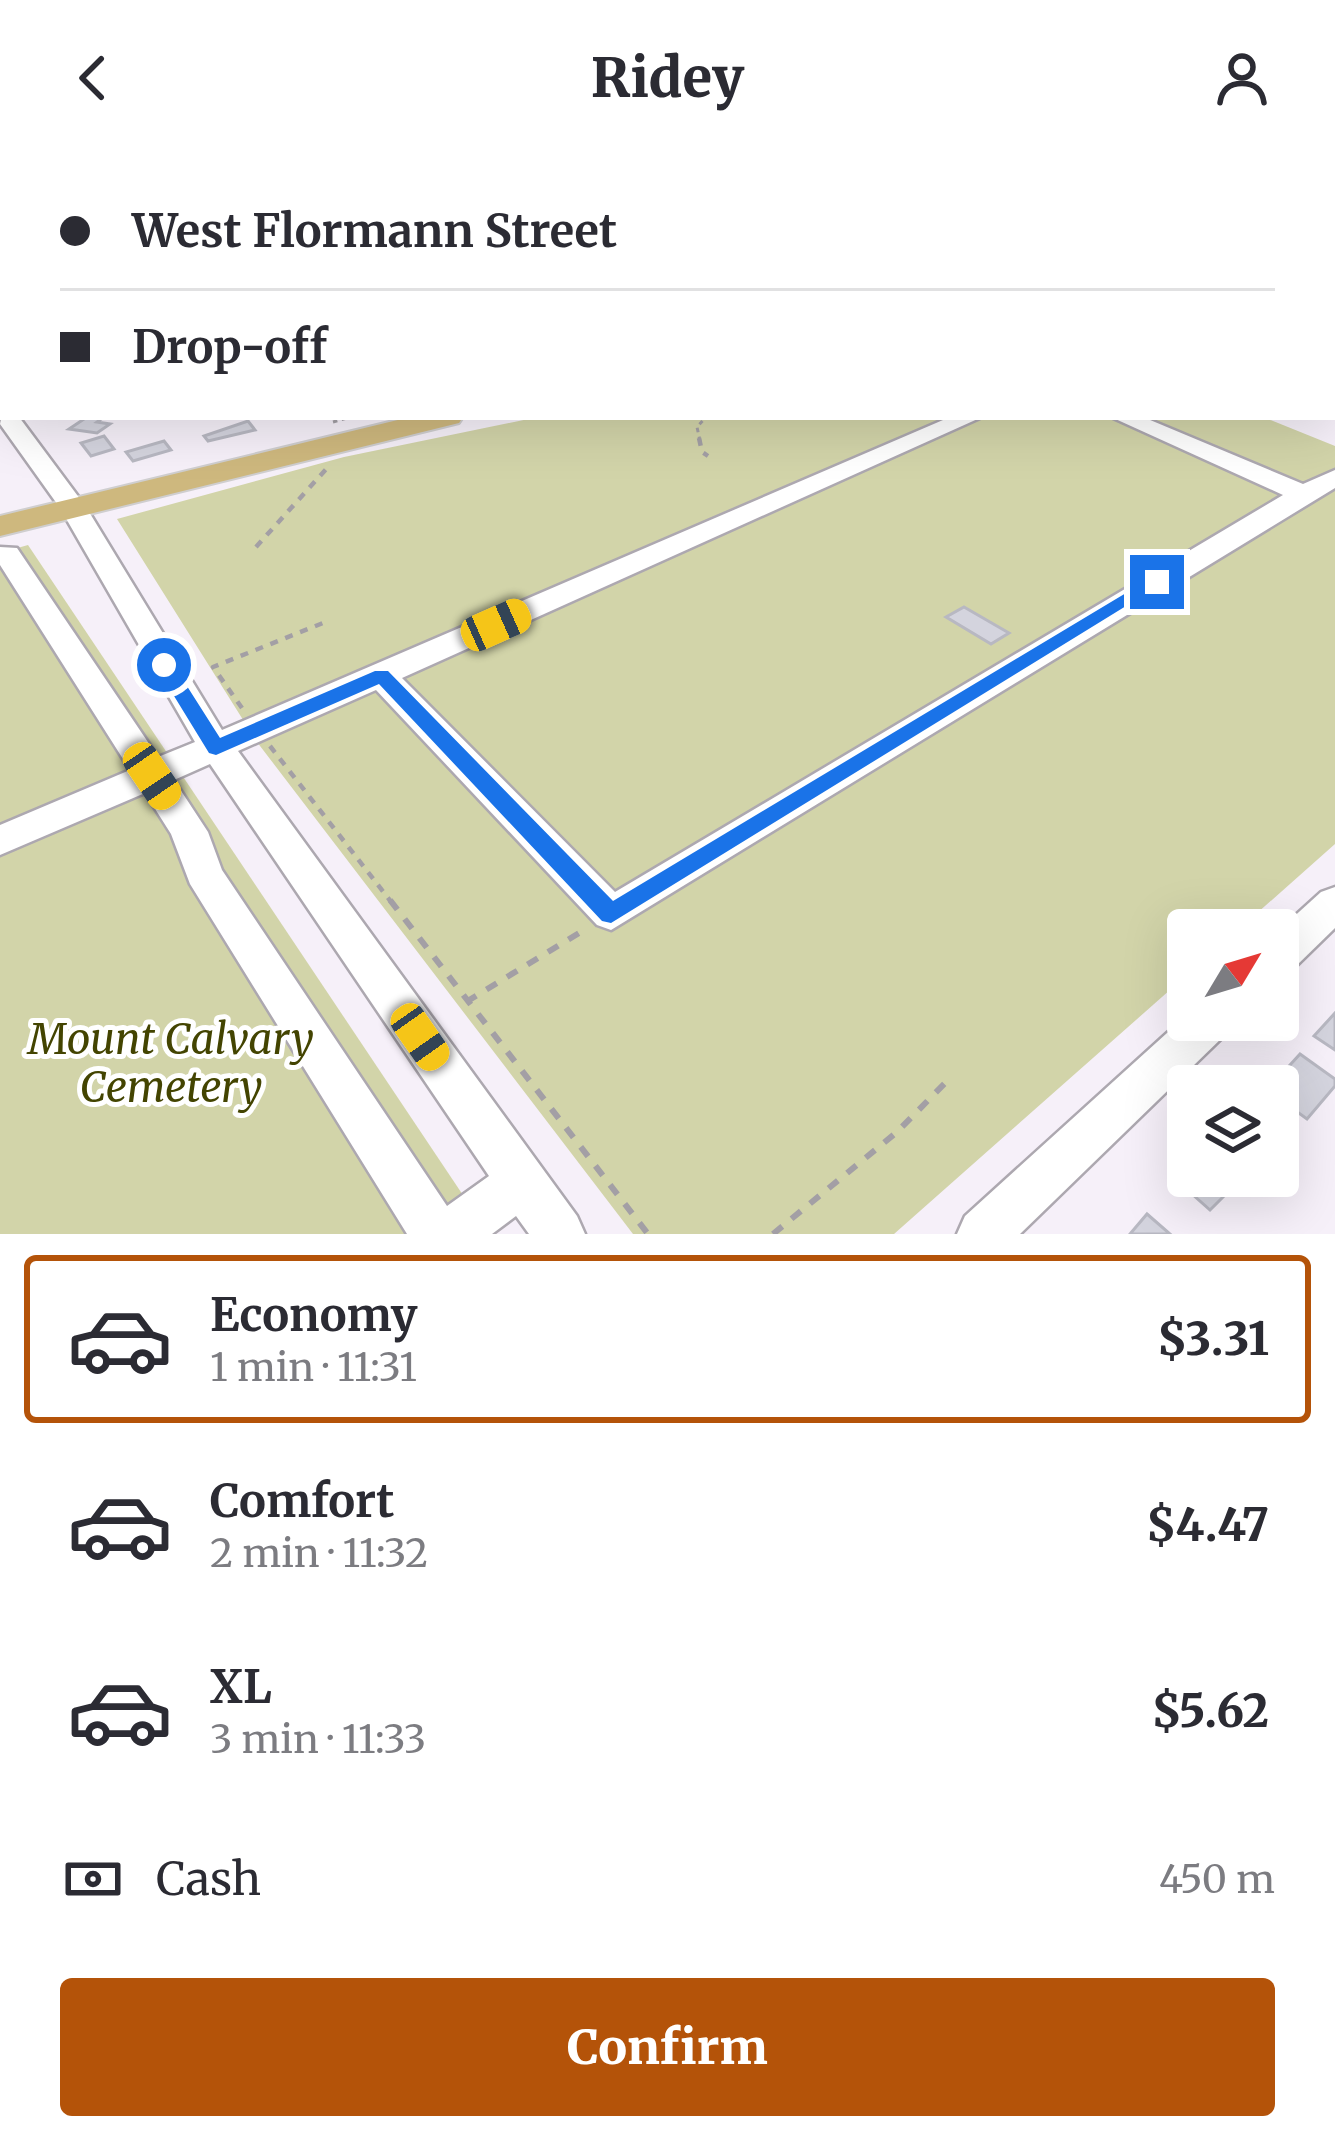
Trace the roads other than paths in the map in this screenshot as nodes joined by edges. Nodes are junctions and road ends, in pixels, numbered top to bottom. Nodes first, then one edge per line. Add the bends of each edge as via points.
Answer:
1 (11, 420) edge
2 (436, 420) edge
3 (963, 420) edge
4 (1130, 420) edge
5 (1335, 478) edge
6 (1303, 494) junction
7 (73, 507) junction
8 (4, 540) edge
9 (382, 675) junction
10 (216, 748) junction
11 (152, 776) junction
12 (0, 842) edge
13 (1335, 903) edge
14 (1299, 937) edge
15 (1189, 1041) edge
16 (522, 1182) junction
17 (436, 1234) edge
18 (450, 1234) edge
19 (559, 1234) edge
20 (983, 1234) edge

1 - 7 street
2 - 7 main road
3 - 9 street
4 - 6 street
5 - 6 street
6 - 9 street via 611,914
7 - 8 main road
7 - 10 street
8 - 11 street
9 - 10 street
10 - 11 street
10 - 16 street
11 - 12 street
11 - 17 street via 189,832 204,874
13 - 14 street
15 - 20 street
16 - 18 street
16 - 19 street

